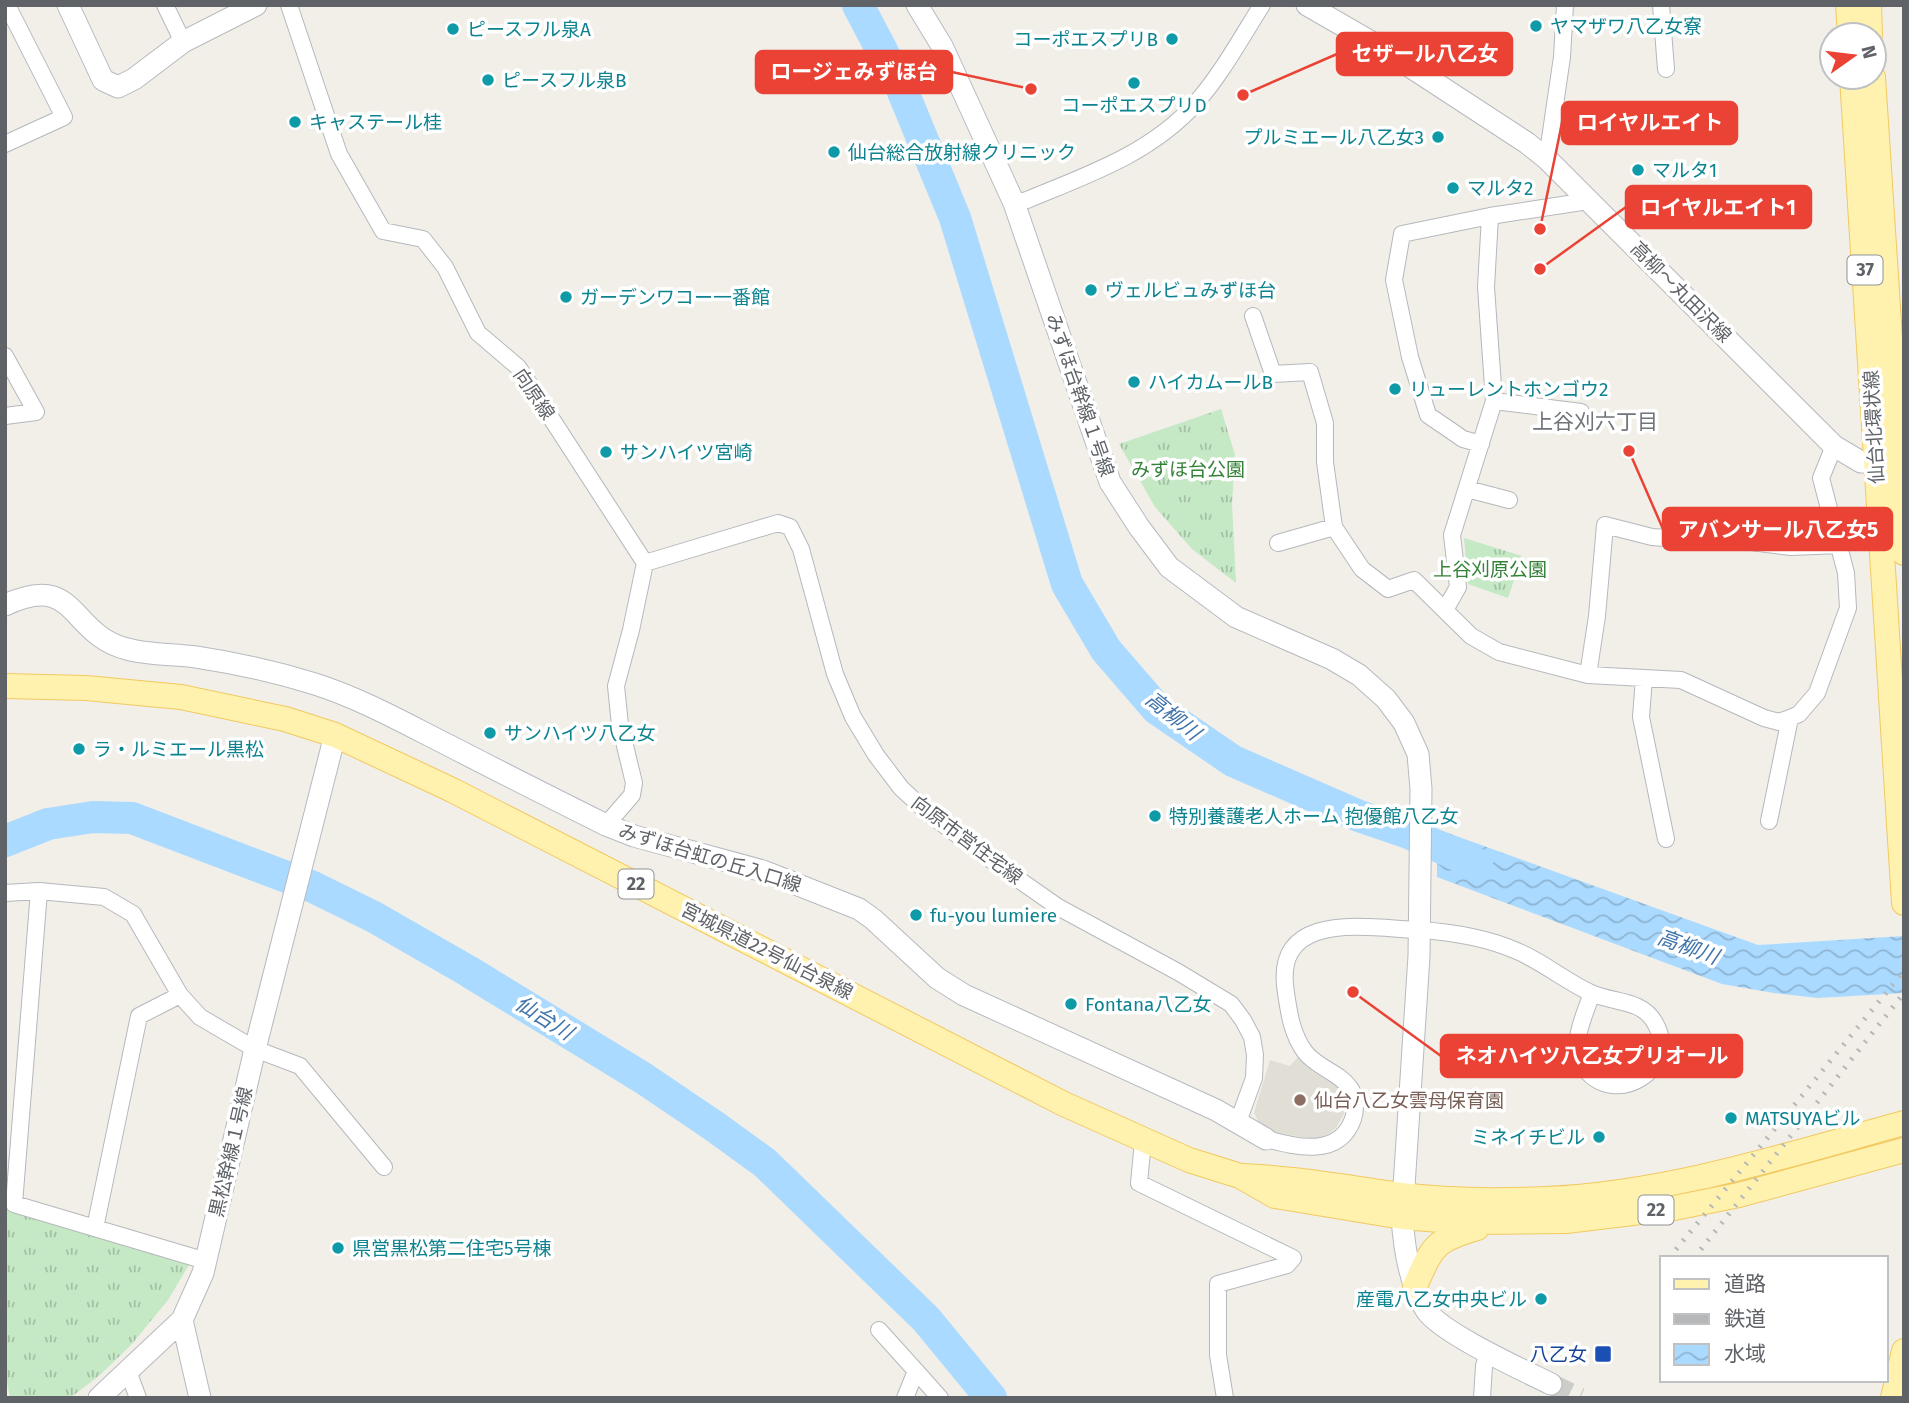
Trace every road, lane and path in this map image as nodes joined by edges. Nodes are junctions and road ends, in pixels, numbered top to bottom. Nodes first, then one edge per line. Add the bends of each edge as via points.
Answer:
1 (7, 5) edge
2 (68, 5) edge
3 (165, 5) edge
4 (256, 5) edge
5 (289, 5) edge
6 (917, 5) edge
7 (1262, 5) edge
8 (1307, 5) edge
9 (1565, 5) edge
10 (1661, 5) edge
11 (183, 42) junction
12 (1665, 69) dead end
13 (1853, 91) edge
14 (1874, 91) edge
15 (5, 144) edge
16 (1547, 159) junction
17 (1588, 201) junction
18 (1014, 203) junction
19 (1490, 216) junction
20 (1253, 316) dead end
21 (5, 356) edge
22 (1494, 401) junction
23 (1581, 412) dead end
24 (5, 416) edge
25 (1481, 444) junction
26 (1834, 446) junction
27 (1893, 462) edge
28 (1466, 489) junction
29 (1509, 500) dead end
30 (1334, 527) junction
31 (1278, 543) dead end
32 (1840, 545) junction
33 (1904, 553) edge
34 (645, 563) junction
35 (5, 605) edge
36 (1445, 610) junction
37 (1588, 675) junction
38 (1644, 678) junction
39 (5, 686) edge
40 (1790, 718) junction
41 (335, 735) junction
42 (1769, 821) dead end
43 (606, 825) junction
44 (1666, 839) dead end
45 (39, 891) junction
46 (5, 893) edge
47 (1904, 903) edge
48 (1418, 930) junction
49 (1592, 993) junction
50 (180, 995) junction
51 (256, 1049) junction
52 (1238, 1122) junction
53 (1904, 1123) edge
54 (1266, 1139) joint
55 (1143, 1141) junction
56 (1904, 1150) edge
57 (384, 1167) dead end
58 (1403, 1206) junction
59 (1494, 1223) junction
60 (95, 1228) junction
61 (206, 1261) junction
62 (1415, 1286) junction
63 (182, 1320) junction
64 (879, 1330) dead end
65 (1904, 1351) edge
66 (1488, 1352) junction
67 (128, 1371) junction
68 (916, 1371) junction
69 (1551, 1384) tunnel mouth
70 (99, 1398) edge
71 (138, 1398) edge
72 (200, 1398) edge
73 (905, 1398) edge
74 (940, 1398) edge
75 (1225, 1398) edge
76 (1482, 1398) edge
77 (1893, 1398) edge

1 - 15 street via 64,117
2 - 11 street via 103,80 118,88
3 - 11 street
4 - 11 street
5 - 34 street, 向原線 via 339,154 383,231 423,239 438,257 478,333 518,366
6 - 18 street, みずほ台幹線１号線 via 942,46
7 - 18 street via 1196,103 1176,123 1114,164
8 - 16 street, 高柳～丸田沢線 via 1380,47
9 - 16 street
10 - 12 street
13 - 27 main road, 仙台北環状線 / 37
14 - 27 main road, 仙台北環状線 / 37
16 - 17 street, 高柳～丸田沢線
17 - 19 street
17 - 26 street, 高柳～丸田沢線
18 - 48 street, みずほ台幹線１号線 via 1110,482 1139,527 1169,567 1236,617 1359,674 1404,723 1418,754 1421,789
19 - 22 street via 1486,287
19 - 25 street via 1402,234 1394,280 1410,358 1428,415 1463,439
20 - 30 street via 1273,374 1310,372 1325,423
21 - 24 street via 36,412
22 - 23 street
22 - 25 street
25 - 28 street
26 - 27 street, 高柳～丸田沢線 via 1860,462
26 - 32 street via 1822,478
27 - 33 main road, 仙台北環状線 / 37
27 - 47 main road, 仙台北環状線 / 37 via 1877,498
28 - 29 street
28 - 36 street via 1452,535 1458,587
30 - 31 street
30 - 36 street via 1362,569 1388,589 1414,580
32 - 37 street via 1791,547 1652,537 1605,525
32 - 40 street via 1848,608 1817,693
34 - 43 street via 616,686 634,783 632,796
34 - 52 street, 向原市営住宅線 via 778,523 790,527 801,549 835,674 876,755 928,813 1005,870 1058,907 1231,1004 1243,1020 1255,1055 1254,1078
35 - 43 street, みずほ台虹の丘入口線 via 47,593 70,606 95,634 127,649 209,659 318,685 392,716
36 - 37 street via 1471,636 1499,652
37 - 38 street
38 - 40 street via 1682,680 1764,718 1779,722
38 - 44 street via 1641,717
39 - 41 main road, 宮城県道22号仙台泉線 / 22 via 86,688 181,698 285,719
40 - 42 street
41 - 51 street, 黒松幹線１号線
41 - 55 main road, 宮城県道22号仙台泉線 / 22
43 - 52 street, みずほ台虹の丘入口線 via 763,871 859,909 937,978 964,995
45 - 46 street
45 - 50 street via 104,898 133,915
45 - 60 street via 14,1204
48 - 49 street via 1492,941
48 - 54 street, みずほ台虹の丘入口線 via 1325,928 1301,940 1290,952 1283,974 1294,1034 1305,1052 1350,1088 1355,1113 1350,1126 1330,1144 1311,1148
48 - 58 street
49 - 49 street via 1641,1008 1655,1023 1660,1053 1653,1069 1639,1081 1615,1086 1603,1083 1581,1061 1578,1033
50 - 51 street via 200,1017
50 - 60 street via 139,1016
51 - 57 street via 300,1066
51 - 61 street, 黒松幹線１号線
52 - 54 street, みずほ台虹の丘入口線
53 - 58 main road, 22 via 1702,1177 1611,1193 1546,1199 1452,1199
55 - 58 main road, 宮城県道22号仙台泉線 / 22 via 1240,1176 1275,1196
55 - 75 street via 1139,1183 1293,1258 1287,1265 1218,1284 1217,1356
56 - 59 main road, 22 via 1674,1208 1566,1221
58 - 59 main road, 22
58 - 62 street via 1404,1248
59 - 62 main road via 1440,1242
60 - 61 street
61 - 63 street, 黒松幹線１号線
62 - 66 street via 1437,1322
63 - 67 street
63 - 72 street
64 - 68 street
65 - 77 main road
66 - 69 street
66 - 76 street
67 - 70 street
67 - 71 street
68 - 73 street
68 - 74 street

